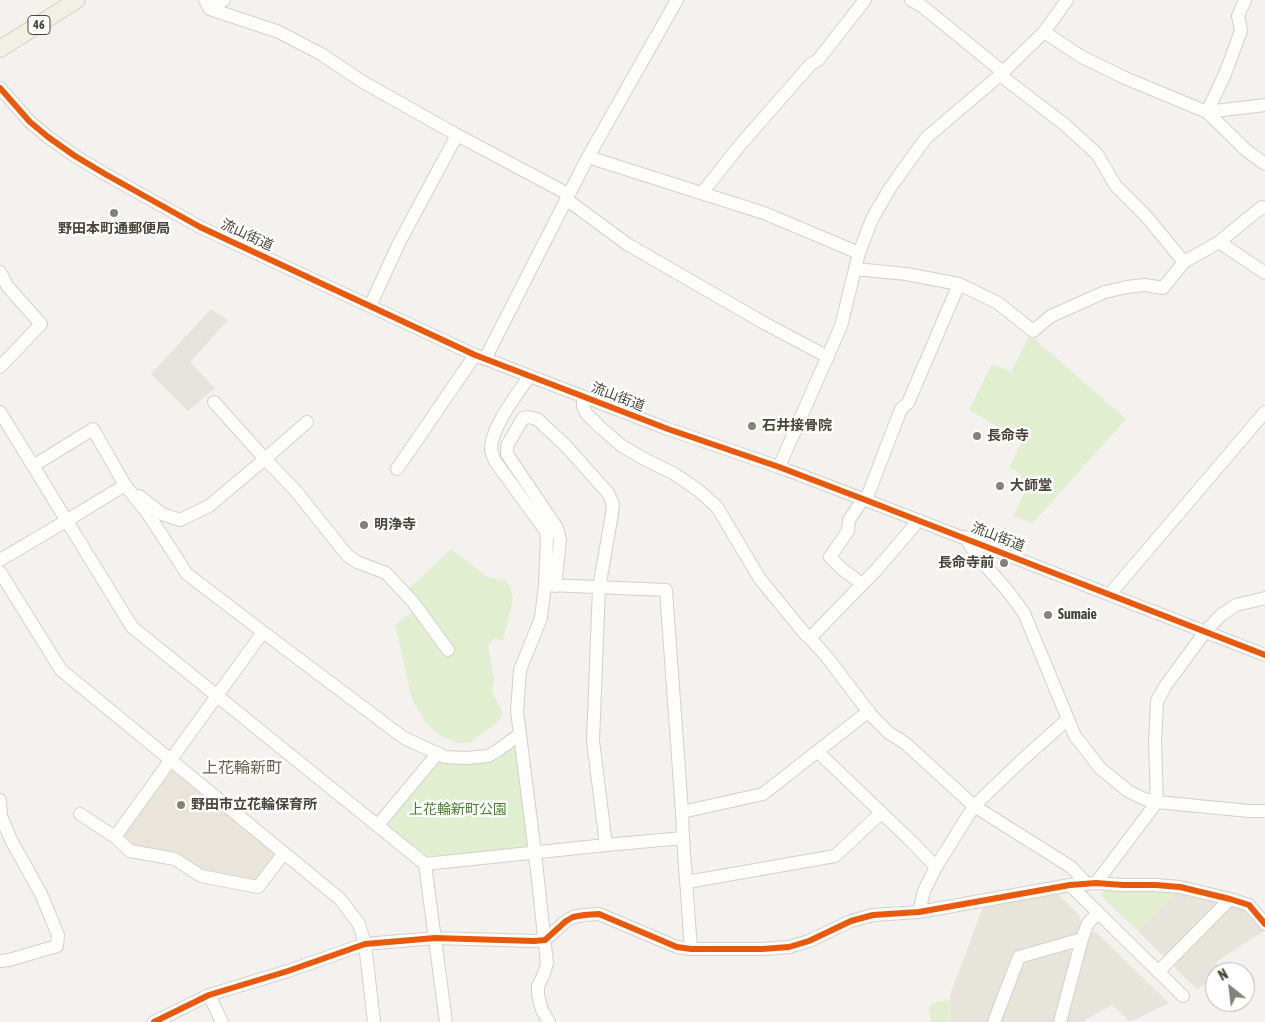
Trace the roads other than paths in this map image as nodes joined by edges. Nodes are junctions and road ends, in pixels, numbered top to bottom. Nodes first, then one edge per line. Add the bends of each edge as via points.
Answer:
1 (77, 0) edge
2 (224, 0) edge
3 (677, 0) edge
4 (864, 0) edge
5 (1067, 0) edge
6 (1245, 0) edge
7 (920, 2) edge
8 (208, 5) edge
9 (1044, 32) junction
10 (0, 49) edge
11 (1001, 73) junction
12 (0, 88) edge
13 (1265, 105) edge
14 (1207, 112) junction
15 (457, 135) junction
16 (588, 158) junction
17 (1265, 164) edge
18 (702, 193) junction
19 (567, 196) junction
20 (1265, 208) edge
21 (1220, 242) junction
22 (859, 253) junction
23 (1184, 262) junction
24 (855, 269) junction
25 (0, 272) edge
26 (1265, 273) edge
27 (959, 284) junction
28 (370, 306) junction
29 (480, 357) junction
30 (828, 357) junction
31 (0, 367) edge
32 (529, 377) junction
33 (583, 397) junction
34 (214, 402) dead end
35 (0, 412) edge
36 (1265, 412) edge
37 (307, 422) dead end
38 (265, 459) junction
39 (33, 466) junction
40 (779, 467) junction
41 (398, 469) dead end
42 (128, 488) junction
43 (865, 499) junction
44 (919, 520) junction
45 (66, 521) junction
46 (965, 538) junction
47 (0, 560) edge
48 (0, 572) edge
49 (862, 584) junction
50 (550, 585) junction
51 (599, 588) junction
52 (1110, 594) junction
53 (1265, 598) edge
54 (263, 632) junction
55 (1205, 632) junction
56 (810, 638) junction
57 (448, 650) dead end
58 (1265, 655) edge
59 (217, 696) junction
60 (869, 711) junction
61 (1068, 719) junction
62 (520, 734) junction
63 (818, 752) junction
64 (438, 754) junction
65 (170, 760) junction
66 (0, 800) edge
67 (1157, 802) junction
68 (974, 806) junction
69 (1265, 811) edge
70 (682, 812) junction
71 (880, 813) junction
72 (80, 814) dead end
73 (378, 825) junction
74 (115, 837) junction
75 (683, 838) junction
76 (606, 845) junction
77 (284, 853) junction
78 (535, 853) junction
79 (425, 864) junction
80 (936, 867) junction
81 (687, 882) junction
82 (1092, 883) junction
83 (1070, 885) junction
84 (1230, 899) junction
85 (919, 912) junction
86 (1098, 913) junction
87 (1265, 924) edge
88 (435, 938) junction
89 (1082, 939) junction
90 (545, 940) junction
91 (365, 944) junction
92 (691, 949) junction
93 (0, 961) edge
94 (1158, 972) junction
95 (209, 995) junction
96 (1183, 996) dead end
97 (154, 1022) edge
98 (222, 1022) edge
99 (374, 1022) edge
100 (446, 1022) edge
101 (549, 1022) edge
102 (994, 1022) edge
103 (1060, 1022) edge

1 - 10 main road, 46
2 - 8 street
3 - 16 street
4 - 18 street via 818,60 753,130
5 - 9 street
6 - 14 street via 1238,16 1241,31
7 - 11 street
8 - 15 street via 279,32
9 - 11 street
9 - 14 street via 1082,57
11 - 22 street via 926,138 872,218
11 - 23 street via 1097,154 1116,186
12 - 28 street, 流山街道 via 30,122 97,169 200,227
13 - 14 street
14 - 17 street
15 - 19 street
15 - 28 street via 399,243
16 - 18 street
16 - 19 street
18 - 22 street via 764,213
19 - 29 street
19 - 30 street via 628,244
20 - 21 street via 1262,207
21 - 23 street
21 - 26 street
22 - 24 street
23 - 27 street via 1163,288 1127,286 1105,292 1051,316 1033,331 998,302
24 - 27 street
24 - 30 street via 841,326
25 - 31 street via 8,287 41,324
27 - 43 street via 908,403 901,409
28 - 29 street, 流山街道
29 - 32 street, 流山街道
29 - 41 street
30 - 40 street
32 - 33 street, 流山街道
32 - 50 street via 501,419 492,438 491,451 545,530
33 - 40 street, 流山街道
33 - 56 street via 586,412 622,446 673,473 717,507 760,579
34 - 38 street
35 - 39 street
36 - 52 street
37 - 38 street
38 - 42 street via 209,506 180,520 162,514
38 - 57 street via 300,496 347,555 386,573 413,602
39 - 42 street via 93,429
39 - 45 street
40 - 43 street, 流山街道
42 - 45 street
42 - 54 street via 187,574
43 - 44 street, 流山街道
43 - 49 street via 849,520 848,531 830,557
44 - 46 street, 流山街道
44 - 49 street
45 - 47 street
45 - 59 street via 132,627
46 - 52 street, 流山街道
46 - 61 street via 1024,613
48 - 65 street via 61,670
49 - 56 street
50 - 51 street
50 - 51 street via 560,540 557,528 506,454 507,446 523,418 528,417 537,419 565,445 608,493 613,504
50 - 62 street via 520,670 517,711
51 - 70 street via 666,590
51 - 76 street via 594,741
52 - 55 street, 流山街道
53 - 55 street via 1236,605
54 - 59 street
54 - 64 street via 404,738
55 - 58 street, 流山街道
55 - 67 street via 1156,701
56 - 60 street
59 - 65 street
59 - 73 street
60 - 63 street
60 - 68 street via 889,733 906,743
61 - 67 street via 1076,736 1100,768 1128,790
61 - 68 street
62 - 64 street via 488,756 467,758
62 - 78 street
63 - 70 street via 763,794
63 - 71 street
64 - 73 street
65 - 74 street
65 - 77 street
66 - 93 street via 1,816 11,840 41,894 58,935 57,946
67 - 69 street
67 - 82 street
68 - 80 street
68 - 82 street
70 - 75 street
71 - 80 street
71 - 81 street via 835,856
72 - 74 street
73 - 79 street
74 - 77 street via 130,851 175,859 201,876 258,887
75 - 76 street
75 - 81 street
76 - 78 street
77 - 91 street via 340,899 359,924
78 - 79 street
78 - 90 street
79 - 88 street
80 - 85 street via 924,891
81 - 92 street
82 - 83 street
82 - 84 street via 1180,887
83 - 85 street
83 - 86 street
84 - 87 street via 1249,905
84 - 94 street
85 - 92 street via 873,914 789,947
86 - 89 street via 1088,923
86 - 94 street
88 - 90 street
88 - 91 street
88 - 100 street
89 - 102 street via 1019,957
89 - 103 street
90 - 92 street via 573,917 600,914 666,943
90 - 101 street via 547,963 538,995
91 - 95 street
91 - 99 street
94 - 96 street
95 - 97 street
95 - 98 street

